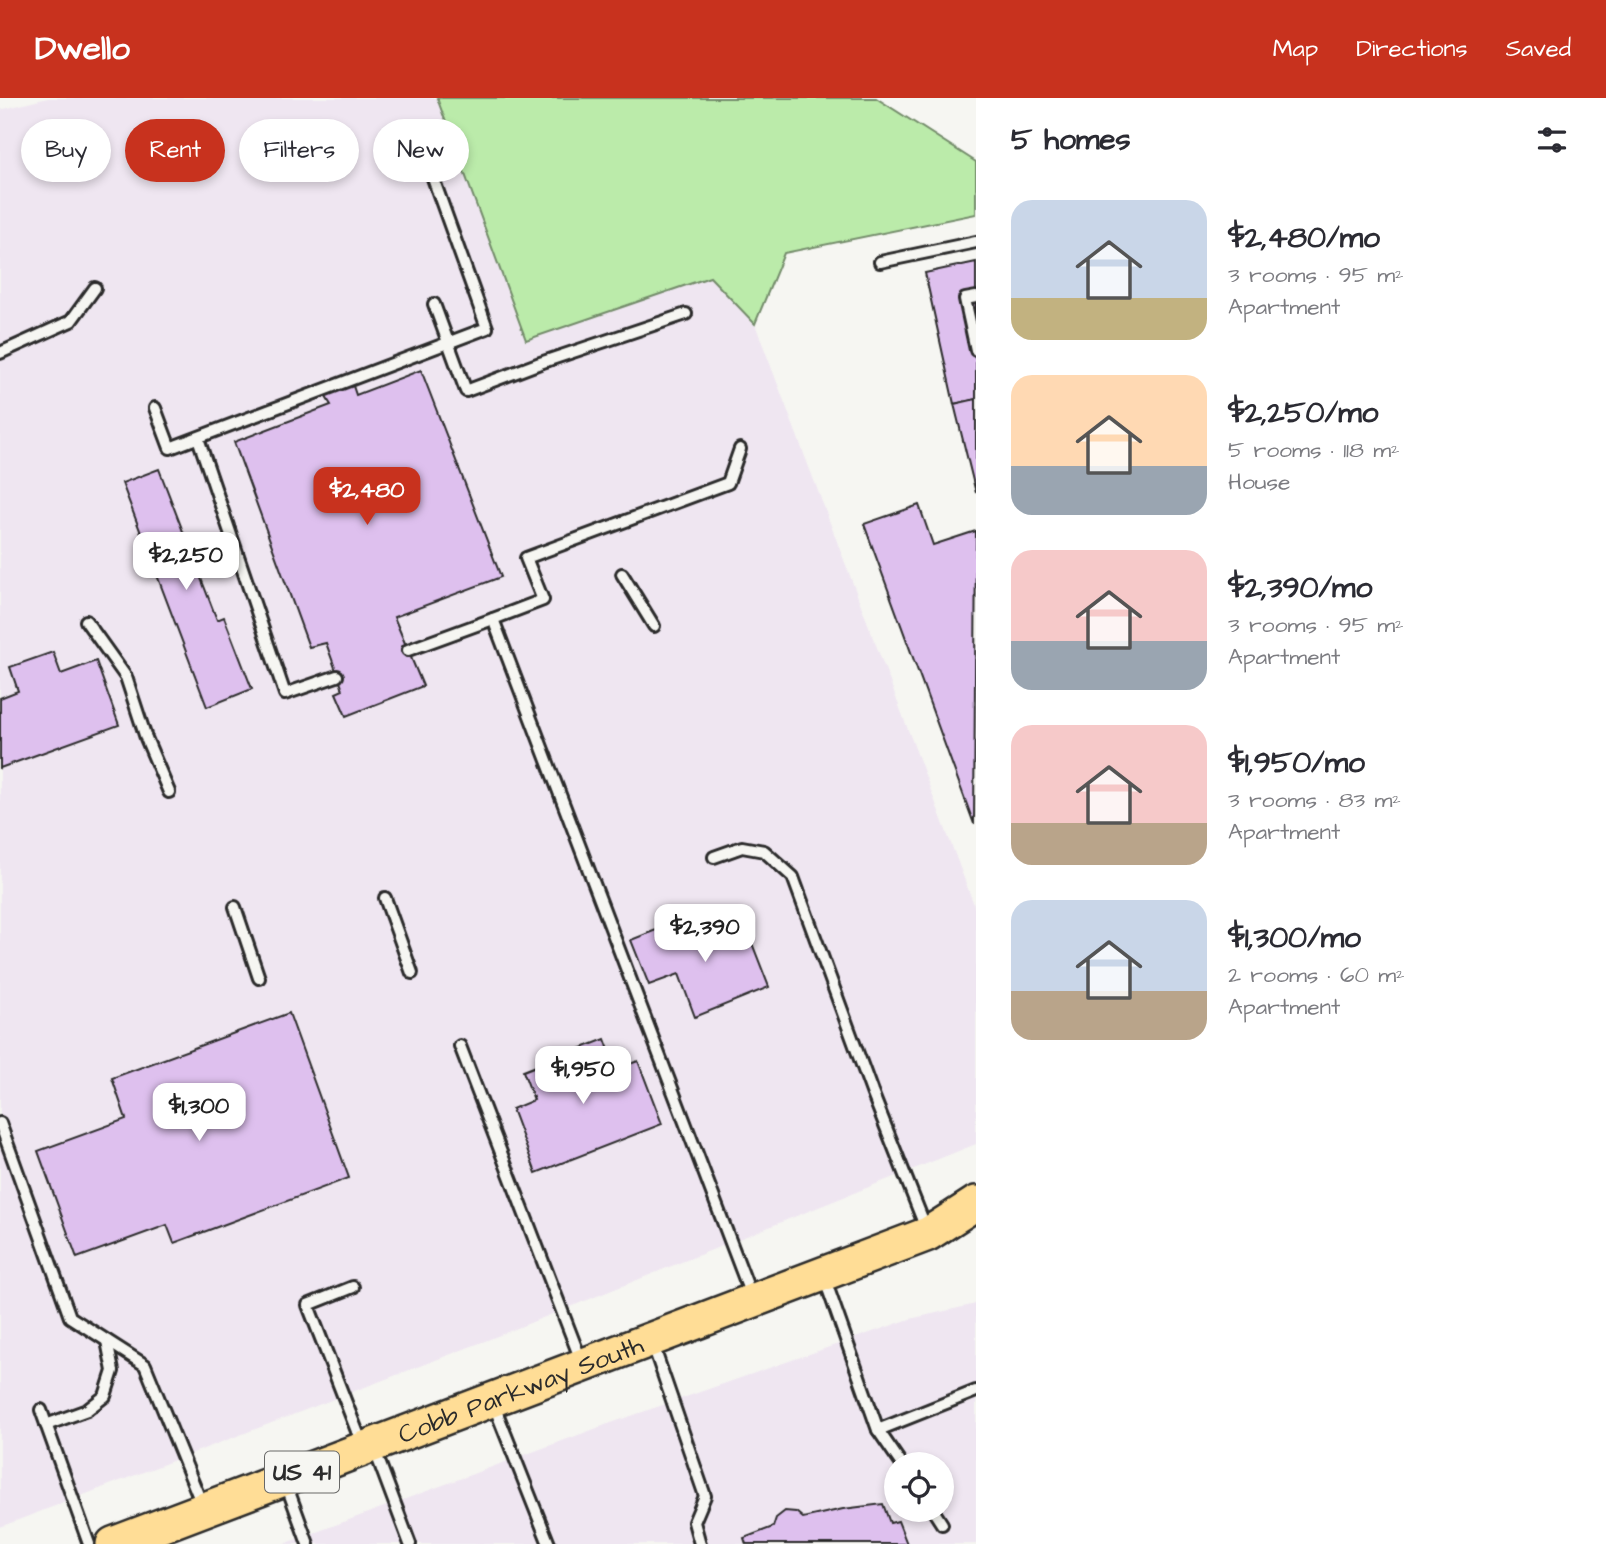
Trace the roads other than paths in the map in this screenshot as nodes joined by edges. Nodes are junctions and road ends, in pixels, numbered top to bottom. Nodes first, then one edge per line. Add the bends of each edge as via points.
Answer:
1 (434, 182) edge
2 (976, 242) edge
3 (880, 262) dead end
4 (95, 288) dead end
5 (976, 297) edge
6 (434, 304) dead end
7 (686, 314) dead end
8 (448, 344) junction
9 (976, 350) edge
10 (0, 353) edge
11 (155, 408) dead end
12 (198, 438) junction
13 (740, 449) dead end
14 (622, 574) dead end
15 (493, 619) junction
16 (86, 621) dead end
17 (654, 626) dead end
18 (408, 650) dead end
19 (337, 676) dead end
20 (169, 792) dead end
21 (714, 857) dead end
22 (385, 898) dead end
23 (235, 908) dead end
24 (412, 973) dead end
25 (259, 978) dead end
26 (460, 1046) dead end
27 (0, 1124) edge
28 (976, 1203) edge
29 (976, 1231) edge
30 (928, 1234) junction
31 (823, 1274) junction
32 (353, 1287) dead end
33 (753, 1301) junction
34 (651, 1340) junction
35 (107, 1341) junction
36 (583, 1366) junction
37 (976, 1391) edge
38 (492, 1400) junction
39 (41, 1410) dead end
40 (46, 1425) junction
41 (878, 1430) junction
42 (369, 1447) junction
43 (892, 1452) edge
44 (284, 1479) junction
45 (204, 1509) junction
46 (89, 1544) edge
47 (113, 1544) edge
48 (308, 1544) edge
49 (410, 1544) edge
50 (549, 1544) edge
51 (700, 1544) edge

1 - 8 lane via 487,328
2 - 3 lane
4 - 10 lane via 71,321
5 - 9 lane via 965,299
6 - 8 lane
7 - 8 lane via 466,391
8 - 12 lane
11 - 12 lane via 170,448
12 - 19 lane via 285,694
13 - 15 lane via 728,483 526,558 542,600
14 - 17 lane
15 - 18 lane
15 - 33 lane
16 - 20 lane via 126,677
21 - 30 lane via 742,847 764,850 793,877
22 - 24 lane
23 - 25 lane
26 - 36 lane
27 - 35 lane via 69,1317
28 - 30 main road, Cobb Parkway South / US 41
29 - 30 main road, Cobb Parkway South / US 41
30 - 31 main road, Cobb Parkway South / US 41
31 - 33 main road, Cobb Parkway South / US 41
31 - 41 lane
32 - 42 lane via 308,1305
33 - 34 main road, Cobb Parkway South / US 41
34 - 36 main road, Cobb Parkway South / US 41
34 - 51 lane via 705,1496 694,1522
35 - 40 lane via 113,1371 104,1396 87,1410
35 - 45 lane via 145,1365
36 - 38 main road, Cobb Parkway South / US 41
37 - 41 lane
38 - 42 main road, Cobb Parkway South / US 41
38 - 50 lane
39 - 40 lane
40 - 46 lane
41 - 43 lane
42 - 44 main road, Cobb Parkway South / US 41
42 - 49 lane
44 - 45 main road, Cobb Parkway South / US 41
44 - 48 lane
45 - 47 main road, Cobb Parkway South / US 41

